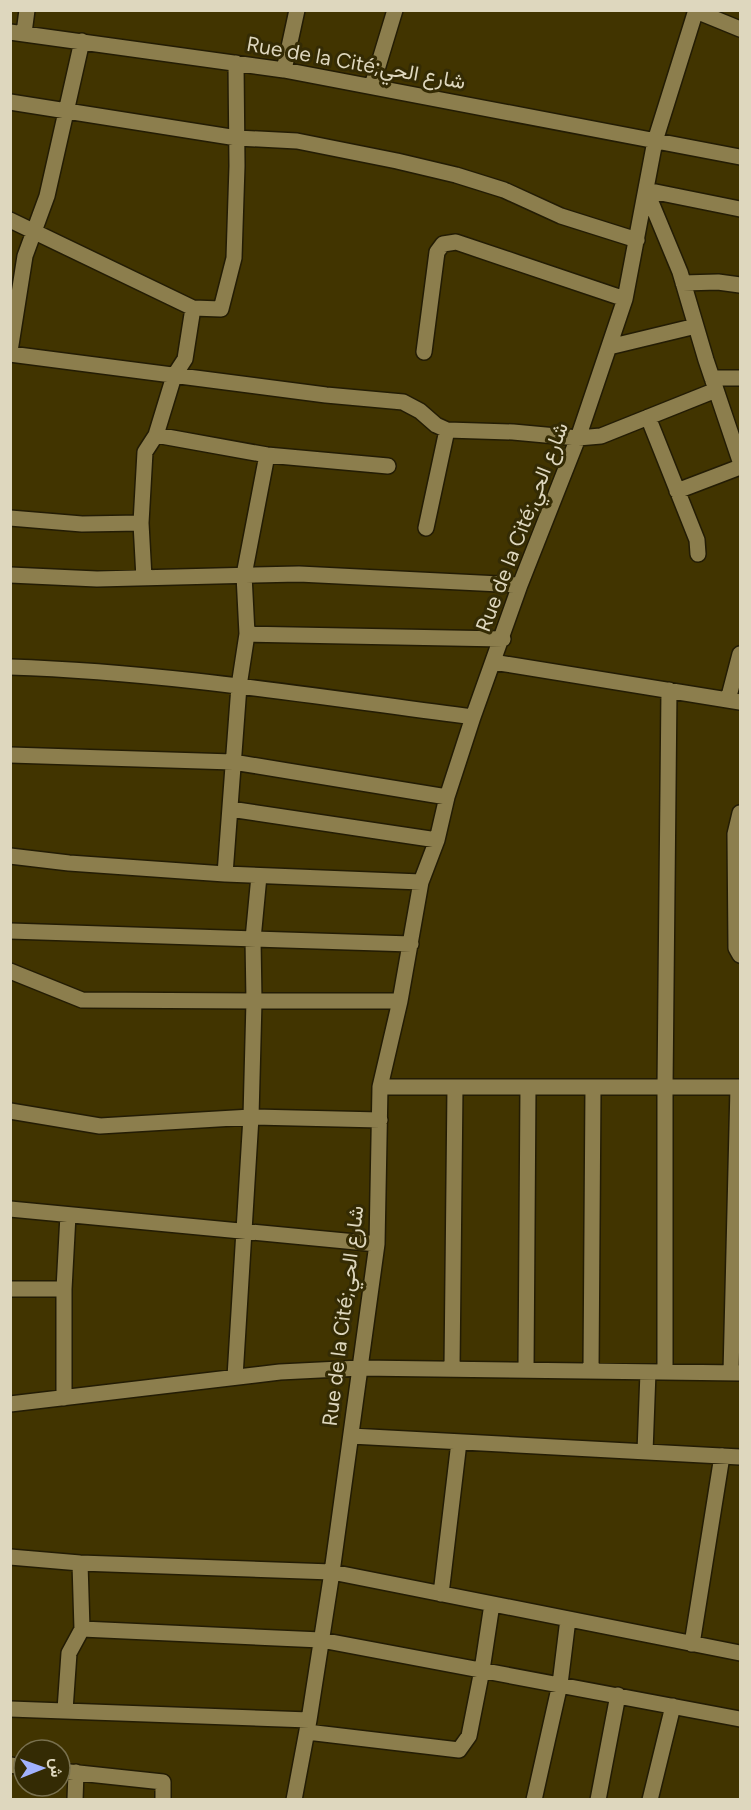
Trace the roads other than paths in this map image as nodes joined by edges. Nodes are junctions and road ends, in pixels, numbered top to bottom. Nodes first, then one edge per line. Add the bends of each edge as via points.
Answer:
1 (27, 10) edge
2 (297, 10) edge
3 (395, 10) edge
4 (696, 11) edge
5 (741, 29) edge
6 (17, 32) edge
7 (81, 41) junction
8 (236, 63) junction
9 (284, 70) junction
10 (372, 86) junction
11 (10, 102) edge
12 (66, 111) junction
13 (237, 138) junction
14 (656, 141) junction
15 (741, 157) edge
16 (646, 190) junction
17 (741, 209) edge
18 (10, 220) edge
19 (33, 233) junction
20 (637, 240) junction
21 (683, 283) junction
22 (741, 285) edge
23 (626, 299) junction
24 (193, 308) junction
25 (696, 326) junction
26 (609, 347) junction
27 (424, 351) dead end
28 (10, 352) edge
29 (174, 376) junction
30 (741, 378) edge
31 (714, 384) junction
32 (648, 417) junction
33 (447, 430) junction
34 (156, 435) junction
35 (578, 438) junction
36 (267, 455) junction
37 (741, 461) edge
38 (388, 466) dead end
39 (741, 466) edge
40 (677, 491) junction
41 (10, 519) edge
42 (141, 523) junction
43 (426, 528) dead end
44 (698, 554) dead end
45 (10, 575) edge
46 (244, 575) junction
47 (144, 578) junction
48 (520, 585) junction
49 (247, 634) junction
50 (503, 639) junction
51 (741, 654) edge
52 (493, 662) junction
53 (10, 667) edge
54 (239, 686) junction
55 (669, 690) junction
56 (734, 701) edge
57 (473, 717) junction
58 (10, 755) edge
59 (233, 762) junction
60 (447, 797) junction
61 (230, 809) junction
62 (741, 813) edge
63 (437, 840) junction
64 (10, 856) edge
65 (225, 874) junction
66 (259, 876) junction
67 (421, 882) junction
68 (10, 931) edge
69 (253, 939) junction
70 (411, 944) junction
71 (741, 955) edge
72 (10, 971) edge
73 (254, 1001) junction
74 (400, 1002) junction
75 (380, 1087) junction
76 (454, 1087) junction
77 (528, 1087) junction
78 (665, 1087) junction
79 (739, 1087) edge
80 (592, 1088) junction
81 (10, 1111) edge
82 (252, 1117) junction
83 (380, 1120) junction
84 (10, 1209) edge
85 (68, 1215) junction
86 (244, 1231) junction
87 (377, 1244) junction
88 (10, 1289) edge
89 (64, 1289) junction
90 (360, 1368) junction
91 (452, 1369) junction
92 (526, 1370) junction
93 (591, 1371) junction
94 (648, 1372) junction
95 (665, 1372) junction
96 (736, 1373) edge
97 (236, 1377) junction
98 (64, 1398) junction
99 (10, 1404) edge
100 (351, 1436) junction
101 (459, 1442) junction
102 (645, 1452) junction
103 (722, 1456) junction
104 (741, 1457) edge
105 (10, 1557) edge
106 (80, 1563) junction
107 (332, 1572) junction
108 (441, 1594) junction
109 (492, 1604) junction
110 (568, 1619) junction
111 (82, 1629) junction
112 (321, 1640) junction
113 (692, 1644) junction
114 (741, 1653) edge
115 (482, 1670) junction
116 (560, 1684) junction
117 (618, 1695) junction
118 (673, 1706) junction
119 (10, 1709) edge
120 (65, 1710) junction
121 (741, 1719) edge
122 (308, 1726) junction
123 (72, 1772) edge
124 (76, 1772) junction
125 (75, 1800) edge
126 (163, 1800) edge
127 (294, 1800) edge
128 (534, 1800) edge
129 (598, 1800) edge
130 (650, 1800) edge

1 - 6 street
2 - 9 street
3 - 10 street
4 - 5 street
4 - 14 street
6 - 7 street, Rue de la Cité;شارع الحي
7 - 8 street, Rue de la Cité;شارع الحي
7 - 12 street
8 - 9 street, Rue de la Cité;شارع الحي
8 - 13 street
9 - 10 street, Rue de la Cité;شارع الحي
10 - 14 street, Rue de la Cité;شارع الحي
11 - 12 street
12 - 13 street
12 - 19 street
13 - 20 street via 297,141 456,175 504,190 561,216
13 - 24 street via 234,258 221,309
14 - 15 street
14 - 16 street, Rue de la Cité;شارع الحي
16 - 17 street
16 - 20 street, Rue de la Cité;شارع الحي
16 - 21 street
18 - 19 street
19 - 24 street
19 - 28 street via 25,256
20 - 23 street, Rue de la Cité;شارع الحي
21 - 22 street
21 - 25 street
23 - 26 street, Rue de la Cité;شارع الحي
23 - 27 street via 456,242 443,244 438,252
24 - 29 street via 185,359
25 - 26 street
25 - 31 street
26 - 35 street, Rue de la Cité;شارع الحي
28 - 29 street
29 - 33 street via 403,402
29 - 34 street
30 - 31 street
31 - 32 street
31 - 37 street
32 - 35 street via 601,436
32 - 40 street
33 - 35 street
33 - 43 street
34 - 36 street
34 - 42 street via 145,452
35 - 48 street, Rue de la Cité;شارع الحي
36 - 38 street
36 - 46 street
39 - 40 street
40 - 44 street via 697,540
41 - 42 street
42 - 47 street
45 - 47 street
46 - 47 street
46 - 48 street
46 - 49 street
48 - 50 street, Rue de la Cité;شارع الحي
49 - 50 street
49 - 54 street
50 - 52 street, Rue de la Cité;شارع الحي
51 - 56 street
52 - 55 street
52 - 57 street, Rue de la Cité;شارع الحي
53 - 54 street
54 - 57 street
54 - 59 street
55 - 56 street
55 - 78 street
57 - 60 street, Rue de la Cité;شارع الحي
58 - 59 street
59 - 60 street
59 - 61 street
60 - 63 street, Rue de la Cité;شارع الحي
61 - 63 street
61 - 65 street
62 - 71 street via 735,834 736,948
63 - 67 street, Rue de la Cité;شارع الحي
64 - 65 street
65 - 66 street
66 - 67 street
66 - 69 street
67 - 70 street, Rue de la Cité;شارع الحي
68 - 69 street
69 - 70 street
69 - 73 street
70 - 74 street, Rue de la Cité;شارع الحي
72 - 73 street via 82,1000
73 - 74 street
73 - 82 street
74 - 75 street, Rue de la Cité;شارع الحي
75 - 76 street
75 - 83 street, Rue de la Cité;شارع الحي
76 - 77 street
76 - 91 street
77 - 80 street
77 - 92 street
78 - 79 street
78 - 80 street
78 - 95 street
79 - 96 street
80 - 93 street
81 - 82 street via 100,1126
82 - 83 street
82 - 86 street
83 - 87 street, Rue de la Cité;شارع الحي
84 - 85 street
85 - 86 street
85 - 89 street
86 - 87 street
86 - 97 street
87 - 90 street, Rue de la Cité;شارع الحي
88 - 89 street
89 - 98 street
90 - 91 street
90 - 97 street
90 - 100 street, Rue de la Cité;شارع الحي
91 - 92 street
92 - 93 street
93 - 94 street
94 - 95 street
94 - 102 street
95 - 96 street
97 - 98 street
98 - 99 street
100 - 101 street
100 - 107 street, Rue de la Cité;شارع الحي
101 - 102 street
101 - 108 street
102 - 103 street
103 - 104 street
103 - 113 street
105 - 106 street
106 - 107 street
106 - 111 street
107 - 108 street
107 - 112 street, Rue de la Cité;شارع الحي
108 - 109 street
109 - 110 street
109 - 115 street
110 - 113 street
110 - 116 street
111 - 112 street
111 - 120 street via 69,1653
112 - 115 street
112 - 122 street, Rue de la Cité;شارع الحي
113 - 114 street
115 - 116 street
115 - 122 street via 469,1736 459,1750
116 - 117 street
116 - 128 street
117 - 118 street
117 - 129 street
118 - 121 street
118 - 130 street
119 - 120 street
120 - 122 street
122 - 127 street, Rue de la Cité;شارع الحي
123 - 124 street
124 - 125 street
124 - 126 street via 163,1782

